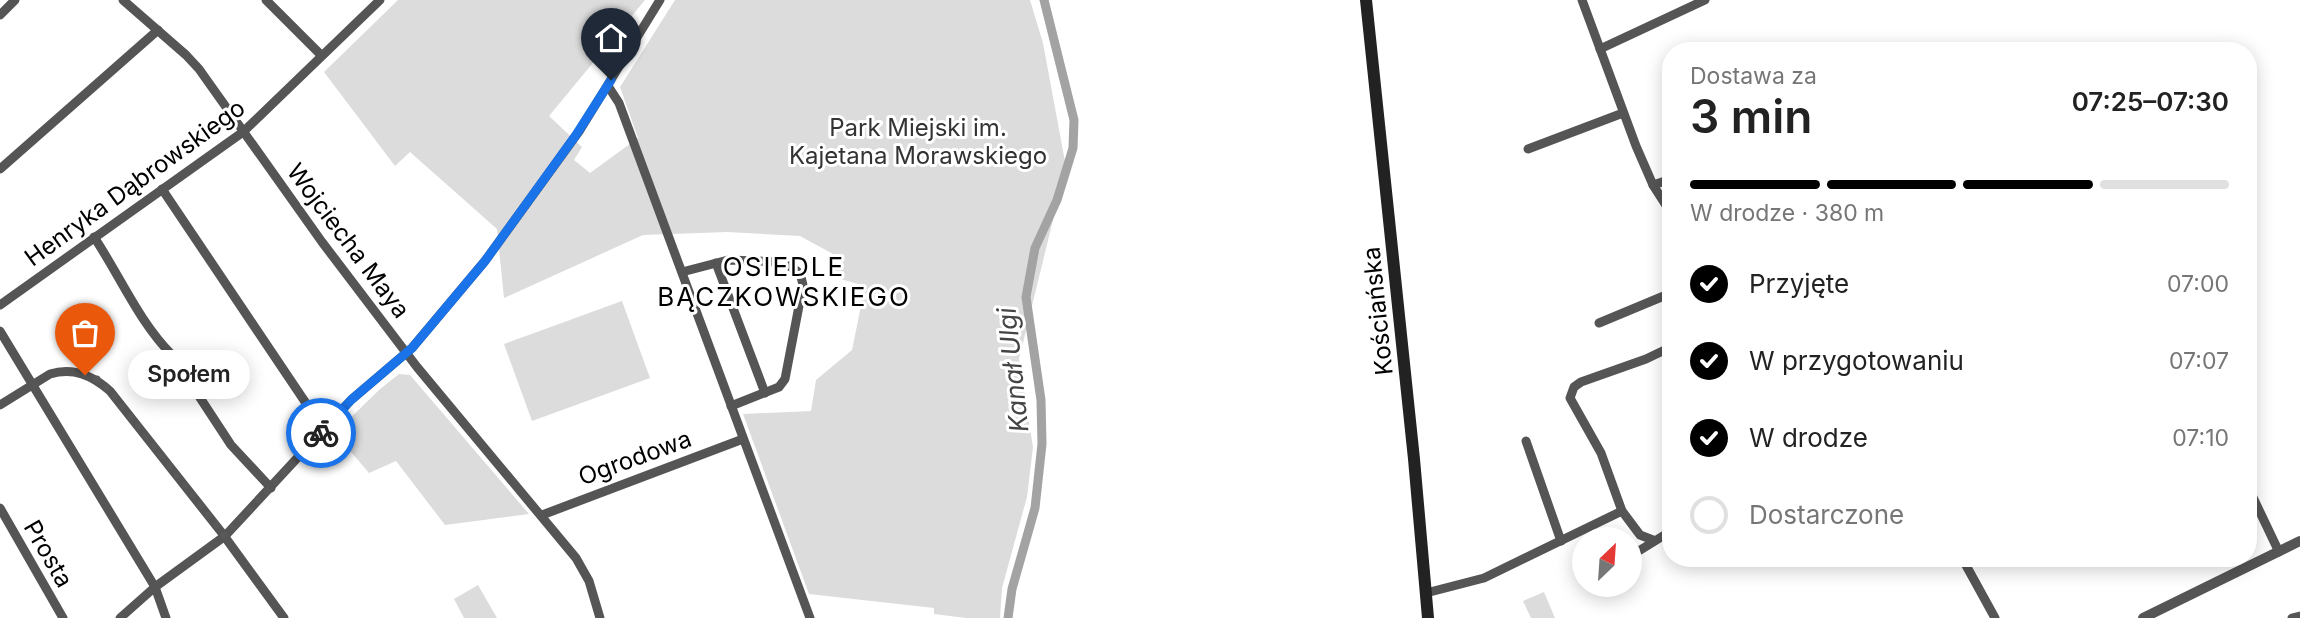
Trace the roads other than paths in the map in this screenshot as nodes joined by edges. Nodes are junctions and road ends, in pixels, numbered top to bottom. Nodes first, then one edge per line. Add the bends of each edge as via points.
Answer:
1 (15, 0) edge
2 (122, 0) edge
3 (266, 0) edge
4 (380, 0) edge
5 (660, 0) edge
6 (1366, 0) edge
7 (1582, 0) edge
8 (1704, 0) edge
9 (0, 15) edge
10 (158, 30) junction
11 (1600, 50) junction
12 (321, 55) junction
13 (608, 86) junction
14 (1623, 113) junction
15 (243, 132) junction
16 (1528, 149) dead end
17 (0, 169) edge
18 (1662, 182) edge
19 (1653, 185) junction
20 (162, 189) junction
21 (1662, 200) edge
22 (94, 237) junction
23 (716, 263) junction
24 (682, 272) junction
25 (1662, 297) edge
26 (0, 305) edge
27 (1599, 323) dead end
28 (0, 331) edge
29 (1662, 351) edge
30 (407, 353) junction
31 (33, 384) junction
32 (765, 393) junction
33 (0, 405) edge
34 (731, 406) junction
35 (324, 430) junction
36 (743, 439) junction
37 (1527, 441) dead end
38 (271, 488) junction
39 (2257, 506) edge
40 (0, 508) edge
41 (1622, 511) junction
42 (542, 515) junction
43 (225, 536) junction
44 (1662, 536) edge
45 (1653, 540) junction
46 (1560, 541) junction
47 (2300, 541) edge
48 (1642, 550) edge
49 (2279, 552) junction
50 (2257, 562) edge
51 (1967, 567) edge
52 (2248, 567) edge
53 (155, 587) junction
54 (1426, 593) junction
55 (2170, 604) junction
56 (2300, 616) edge
57 (63, 618) edge
58 (120, 618) edge
59 (166, 618) edge
60 (284, 618) edge
61 (600, 618) edge
62 (810, 618) edge
63 (1428, 618) edge
64 (1995, 618) edge
65 (2143, 618) edge
66 (2150, 618) edge
67 (2292, 618) edge

1 - 9 street
2 - 10 street, Wojciecha Maya
3 - 12 street
4 - 12 street, Henryka Dąbrowskiego
5 - 13 street
6 - 54 main road, Kościańska
7 - 11 street
8 - 11 street
10 - 15 street, Wojciecha Maya via 199,69
10 - 17 street
11 - 14 street
12 - 15 street, Henryka Dąbrowskiego
13 - 24 street via 619,103
13 - 30 street via 489,254
14 - 16 street
14 - 19 street
15 - 20 street, Henryka Dąbrowskiego
15 - 30 street, Wojciecha Maya
18 - 19 street
19 - 21 street
20 - 22 street, Henryka Dąbrowskiego
20 - 35 street
22 - 26 street, Henryka Dąbrowskiego
22 - 38 street via 231,444
23 - 24 street
23 - 32 street
23 - 32 street via 783,262 802,276 785,379
24 - 34 street
25 - 27 street
28 - 31 street
29 - 41 street via 1581,382 1571,392 1571,404 1601,453
30 - 35 street
30 - 42 street, Wojciecha Maya
31 - 33 street
31 - 43 street via 58,371 97,379
31 - 53 street
32 - 34 street
34 - 36 street
35 - 38 street
36 - 42 street, Ogrodowa
36 - 62 street
37 - 46 street
38 - 43 street
39 - 49 street
40 - 57 street, Prosta
41 - 45 street via 1640,535
41 - 46 street
42 - 61 street, Wojciecha Maya via 584,570
43 - 53 street
43 - 60 street
44 - 45 street
45 - 48 street
46 - 54 street via 1484,578
47 - 49 street
49 - 50 street
51 - 64 street
52 - 55 street
53 - 58 street
53 - 59 street
54 - 63 main road, Kościańska
55 - 65 street
55 - 66 street
56 - 67 street

